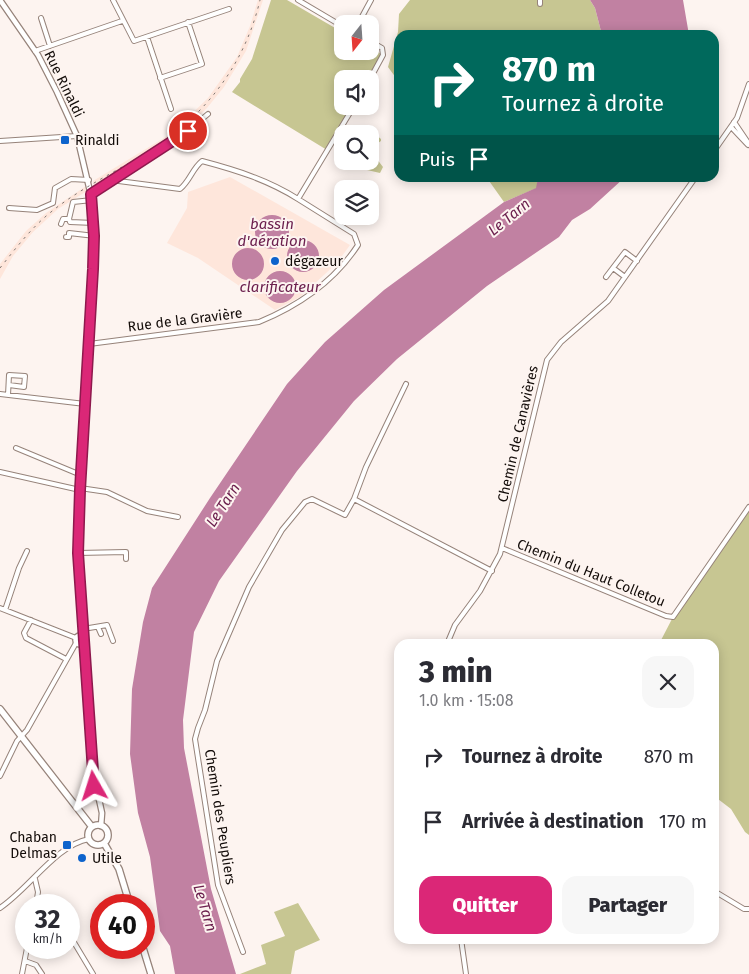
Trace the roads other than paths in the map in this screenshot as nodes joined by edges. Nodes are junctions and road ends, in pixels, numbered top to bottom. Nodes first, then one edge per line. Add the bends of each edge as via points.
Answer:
1 (0, 0) edge
2 (113, 0) edge
3 (298, 0) edge
4 (371, 0) edge
5 (229, 9) dead end
6 (363, 15) edge
7 (41, 18) dead end
8 (122, 20) junction
9 (334, 21) edge
10 (188, 22) junction
11 (147, 37) junction
12 (50, 46) junction
13 (379, 46) edge
14 (35, 51) junction
15 (375, 70) edge
16 (160, 78) junction
17 (749, 84) edge
18 (171, 109) dead end
19 (208, 114) dead end
20 (349, 115) edge
21 (734, 122) junction
22 (731, 127) junction
23 (77, 136) junction
24 (0, 141) edge
25 (719, 144) edge
26 (749, 145) edge
27 (89, 180) junction
28 (111, 180) junction
29 (692, 182) edge
30 (91, 194) junction
31 (298, 199) junction
32 (92, 200) junction
33 (9, 208) dead end
34 (69, 219) junction
35 (61, 224) dead end
36 (94, 224) junction
37 (94, 236) junction
38 (66, 237) dead end
39 (637, 261) junction
40 (613, 268) junction
41 (606, 277) dead end
42 (626, 277) junction
43 (89, 344) junction
44 (406, 384) dead end
45 (9, 385) junction
46 (0, 394) edge
47 (8, 395) junction
48 (85, 404) junction
49 (16, 448) dead end
50 (0, 472) edge
51 (81, 475) junction
52 (80, 489) junction
53 (354, 499) junction
54 (749, 507) edge
55 (178, 517) dead end
56 (502, 548) junction
57 (27, 551) dead end
58 (78, 553) junction
59 (126, 559) dead end
60 (492, 571) junction
61 (0, 608) edge
62 (5, 610) junction
63 (31, 620) junction
64 (98, 627) junction
65 (83, 629) junction
66 (101, 634) dead end
67 (449, 639) edge
68 (80, 641) junction
69 (113, 641) dead end
70 (66, 659) junction
71 (0, 708) edge
72 (21, 736) junction
73 (0, 764) edge
74 (5, 766) junction
75 (0, 776) edge
76 (101, 826) junction
77 (92, 828) junction
78 (89, 839) junction
79 (104, 843) junction
80 (35, 879) junction
81 (36, 894) edge
82 (127, 894) edge
83 (719, 894) edge
84 (0, 908) edge
85 (749, 910) edge
86 (462, 944) edge
87 (80, 952) edge
88 (243, 952) dead end
89 (146, 959) edge
90 (24, 961) joint
91 (22, 974) edge
92 (42, 974) edge
93 (93, 974) edge
94 (151, 974) edge
95 (466, 974) edge

1 - 14 street, Rue Rinaldi
2 - 8 street
3 - 9 street
4 - 6 street
5 - 10 street
7 - 12 street
8 - 11 street via 134,41
8 - 12 street
10 - 11 street
10 - 16 street via 202,64
11 - 16 street
12 - 14 street
13 - 15 street via 383,55
14 - 23 street, Rue Rinaldi
16 - 18 street
17 - 21 street
19 - 28 street via 178,139
20 - 31 street
21 - 22 street
21 - 26 street
22 - 25 street
22 - 26 street
23 - 24 street
23 - 27 street, Rue Rinaldi
27 - 30 street, Rue Rinaldi
27 - 33 street via 71,179 55,188 53,202 37,210
28 - 30 street
28 - 31 street via 180,189 189,182 202,161 266,182
29 - 39 street, Chemin de Canavières
30 - 32 street, Rue Rinaldi
31 - 43 street, Rue de la Gravière via 354,234 358,245 314,293 259,322
32 - 34 street via 73,202
32 - 36 street, Rue Rinaldi
34 - 35 street via 63,219
34 - 36 street via 70,222
36 - 37 street, Rue Rinaldi
37 - 38 street via 69,233
37 - 43 street, Rue Rinaldi
39 - 40 street via 625,252
39 - 42 street, Chemin de Canavières
40 - 41 street
40 - 42 street
42 - 56 street, Chemin de Canavières via 608,300 561,342 547,360
43 - 48 street, Rue Rinaldi
44 - 53 street, Chemin des Peupliers
45 - 45 street via 10,375 25,376 24,387
45 - 47 street
46 - 47 street
47 - 48 street
48 - 51 street, Rue Rinaldi
49 - 51 street
50 - 52 street
51 - 52 street, Rue Rinaldi
52 - 55 street via 107,492 147,511
52 - 58 street, Rue Rinaldi
53 - 60 street
53 - 88 street, Chemin des Peupliers via 345,515 312,499 305,502 282,530 249,587 219,656 195,739 218,885
54 - 56 street, Chemin du Haut Colletou via 673,617
56 - 60 street, Chemin de Canavières
57 - 62 street
58 - 59 street via 126,552
58 - 65 street, Rue Rinaldi
60 - 67 street, Chemin de Canavières via 454,626
61 - 62 street
62 - 63 street
63 - 68 street
63 - 70 street via 24,633 26,638
64 - 65 street
64 - 66 street
64 - 69 street via 106,625
65 - 68 street, Rue Rinaldi
68 - 70 street
68 - 76 street, Rue Rinaldi via 85,660 93,772 102,813
70 - 72 street
71 - 72 main road
72 - 74 street
72 - 77 main road
73 - 74 street
74 - 75 street
76 - 77 main road
76 - 79 main road via 108,835
77 - 78 main road
78 - 79 main road via 96,844
78 - 80 street via 79,841 51,861
79 - 82 main road via 120,869
80 - 81 street
80 - 84 street
83 - 85 street
86 - 95 street
87 - 93 street
89 - 94 main road
90 - 91 street
90 - 92 street via 36,965

